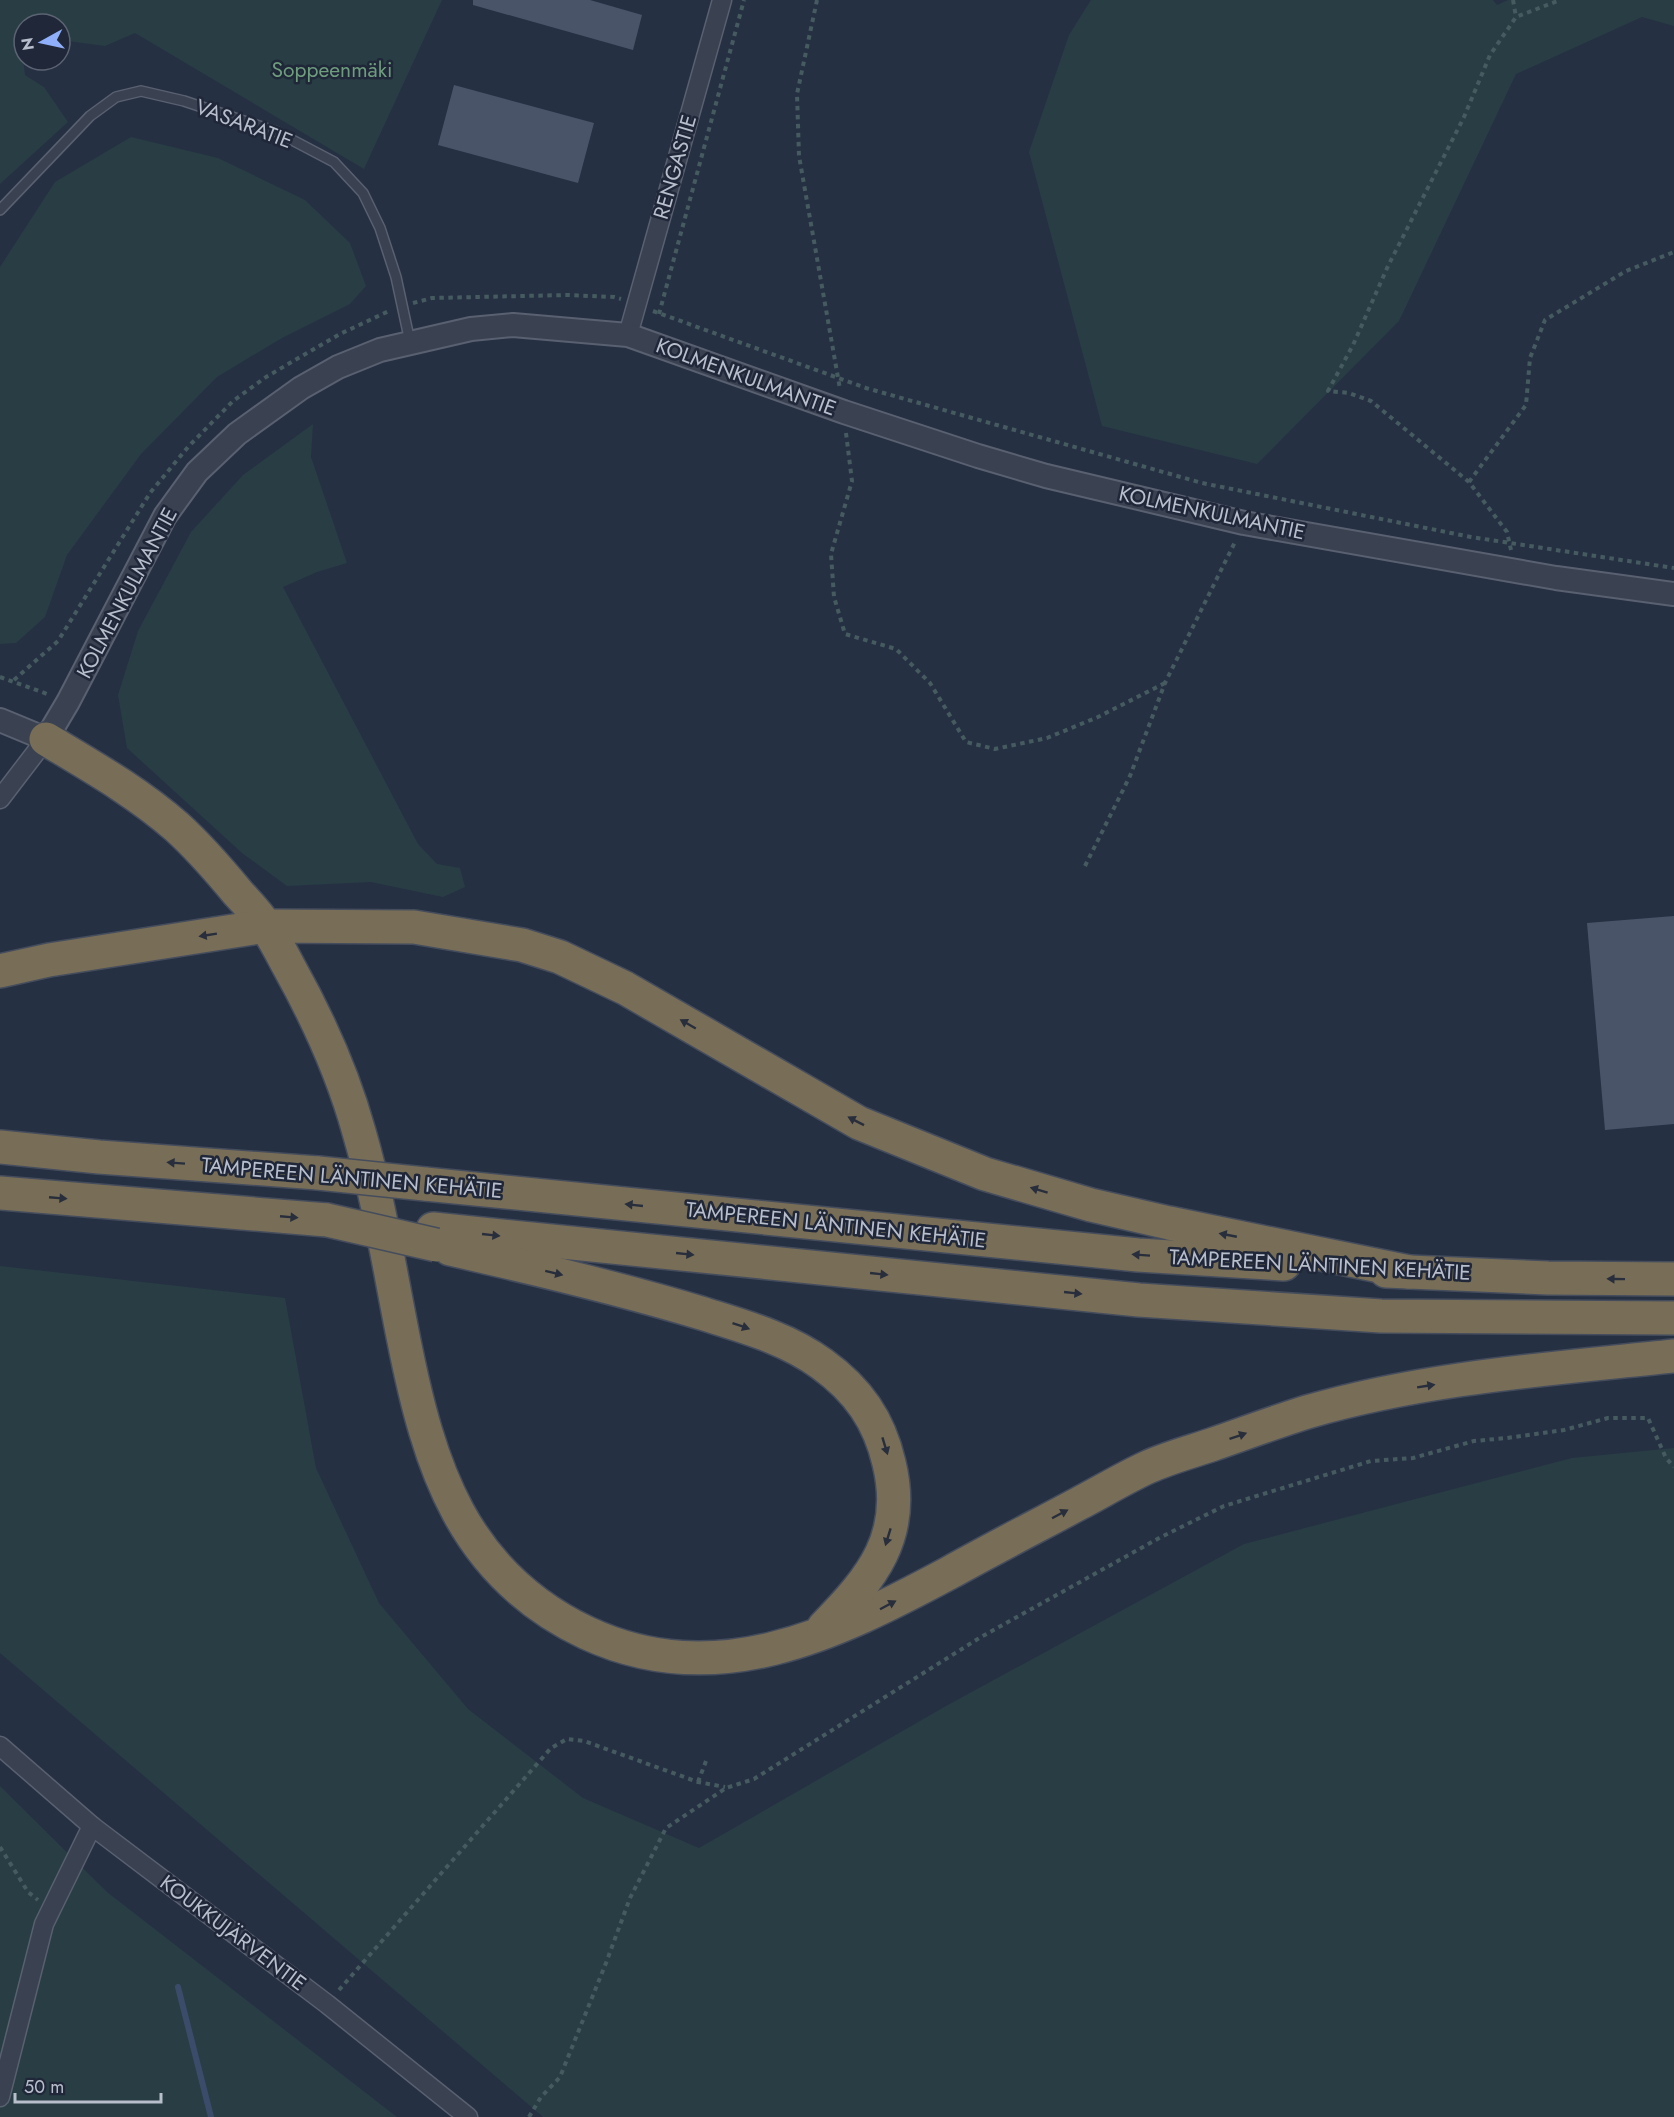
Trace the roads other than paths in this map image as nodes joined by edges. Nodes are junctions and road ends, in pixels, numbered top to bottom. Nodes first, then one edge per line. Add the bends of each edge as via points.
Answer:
1 (723, 0) edge
2 (0, 210) edge
3 (628, 335) junction
4 (410, 342) junction
5 (1674, 594) edge
6 (0, 720) edge
7 (46, 739) junction
8 (0, 799) edge
9 (266, 926) junction
10 (0, 971) edge
11 (0, 1147) edge
12 (0, 1193) edge
13 (434, 1237) junction
14 (1409, 1272) junction
15 (1674, 1279) edge
16 (1674, 1318) edge
17 (1674, 1356) edge
18 (814, 1637) junction
19 (0, 1746) edge
20 (92, 1826) junction
21 (0, 2097) edge
22 (468, 2117) edge

1 - 3 street, RENGASTIE
2 - 4 lane, VASARATIE via 90,116 116,97 141,91 184,101 276,132 334,162 363,193 376,219 396,277
3 - 4 street, KOLMENKULMANTIE via 513,325
3 - 5 street, KOLMENKULMANTIE via 844,412 1046,476 1244,523 1515,571
4 - 7 street, KOLMENKULMANTIE via 338,367 301,388 237,434 197,472 165,516
6 - 7 street
7 - 8 street
7 - 9 highway via 140,797 178,828
9 -> 10 highway
14 -> 9 highway via 1147,1218 985,1174 859,1123 625,988 560,957 522,945 414,927
9 - 18 highway via 308,1001 338,1067 360,1134 417,1405 432,1456 478,1544 515,1586 536,1603 574,1627 629,1650 715,1657 779,1648
14 -> 11 highway, TAMPEREEN LÄNTINEN KEHÄTIE, bridge via 1138,1255 318,1173
12 -> 13 highway, TAMPEREEN LÄNTINEN KEHÄTIE, bridge via 327,1220
13 -> 16 highway, TAMPEREEN LÄNTINEN KEHÄTIE via 1138,1300 1381,1316
13 -> 18 highway via 745,1327 790,1345 823,1364 865,1404 878,1427 893,1479 888,1541 858,1593
15 -> 14 highway, TAMPEREEN LÄNTINEN KEHÄTIE
18 -> 17 highway via 876,1612 1150,1466 1308,1412 1397,1391 1478,1378
19 - 20 street, KOUKKUJÄRVENTIE
20 - 21 street via 44,1923
20 - 22 street, KOUKKUJÄRVENTIE via 327,2004

